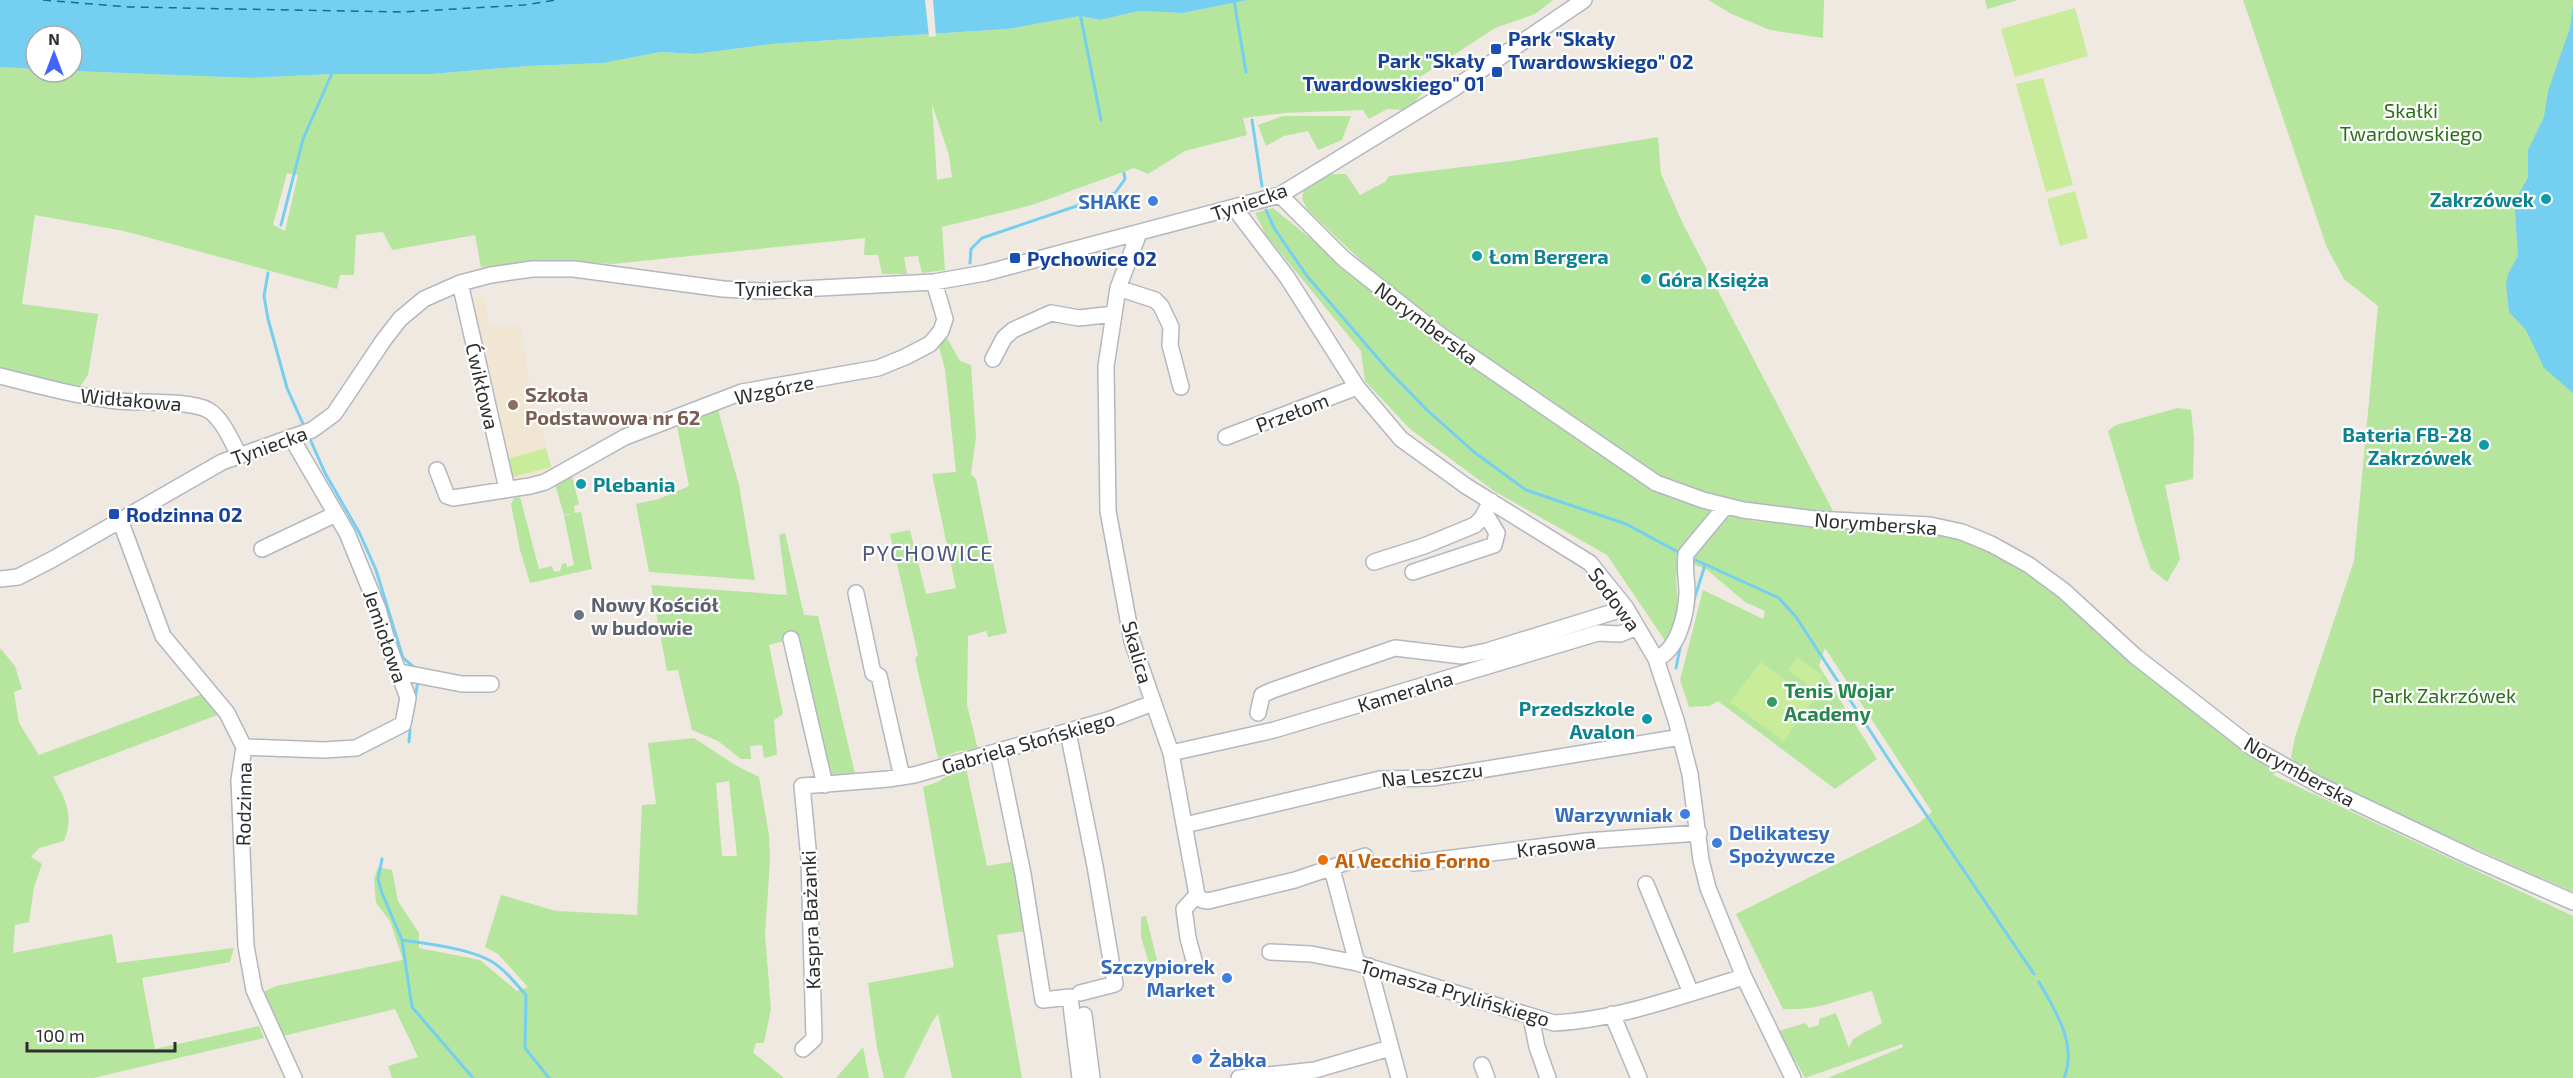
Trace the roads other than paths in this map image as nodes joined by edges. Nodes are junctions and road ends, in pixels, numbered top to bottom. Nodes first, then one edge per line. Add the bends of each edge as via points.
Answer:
1 (1584, 0) edge
2 (1280, 195) junction
3 (1235, 209) junction
4 (1139, 233) junction
5 (934, 282) junction
6 (460, 283) junction
7 (1118, 288) junction
8 (1114, 314) junction
9 (993, 359) dead end
10 (0, 376) edge
11 (1181, 387) dead end
12 (1357, 387) junction
13 (291, 437) junction
14 (1226, 437) dead end
15 (238, 455) junction
16 (437, 470) dead end
17 (507, 489) junction
18 (1488, 507) junction
19 (1725, 507) junction
20 (336, 514) junction
21 (120, 520) junction
22 (262, 549) dead end
23 (1374, 562) dead end
24 (1413, 572) dead end
25 (0, 579) edge
26 (856, 593) dead end
27 (1626, 608) junction
28 (1637, 627) junction
29 (791, 639) dead end
30 (1656, 659) junction
31 (400, 672) junction
32 (491, 684) dead end
33 (1153, 703) junction
34 (1258, 713) dead end
35 (1068, 732) junction
36 (1681, 737) junction
37 (244, 747) junction
38 (998, 752) junction
39 (1171, 753) junction
40 (902, 777) junction
41 (825, 785) junction
42 (802, 786) joint
43 (1185, 825) junction
44 (1699, 832) junction
45 (1365, 856) dead end
46 (1414, 863) dead end
47 (1332, 869) junction
48 (1646, 884) dead end
49 (1197, 895) junction
50 (2573, 902) edge
51 (1270, 952) dead end
52 (1195, 964) dead end
53 (1363, 964) junction
54 (1744, 977) junction
55 (1691, 993) junction
56 (1075, 995) junction
57 (1612, 1014) junction
58 (1084, 1015) dead end
59 (1531, 1017) junction
60 (1390, 1048) junction
61 (803, 1049) dead end
62 (1294, 1076) edge
63 (294, 1078) edge
64 (1080, 1078) edge
65 (1092, 1078) edge
66 (1239, 1078) edge
67 (1399, 1078) edge
68 (1548, 1078) edge
69 (1639, 1078) edge
70 (1793, 1078) edge

1 - 2 street, Tyniecka via 1453,89
2 - 3 street, Tyniecka
2 - 19 street, Norymberska via 1344,260 1519,391 1656,483
3 - 4 street, Tyniecka
3 - 12 street, Sodowa via 1287,277
4 - 5 street, Tyniecka via 985,273
4 - 7 street, Skalica
5 - 6 street, Tyniecka via 761,291 574,269 532,269
5 - 17 street, Wzgórze via 945,319 941,331 930,344 905,357 878,368 742,393 625,437 544,482
6 - 13 street, Tyniecka via 424,299 404,316 334,414 312,430
6 - 17 street, Ćwikłowa
7 - 8 street, Skalica
7 - 11 street via 1155,300 1161,306 1171,327 1170,345
8 - 9 street via 1079,318 1051,313 1013,330
8 - 33 street, Skalica via 1106,366 1108,511 1132,641
10 - 15 street, Widłakowa via 70,394 195,405 217,417
12 - 14 street, Przełom
12 - 18 street, Sodowa via 1401,439
13 - 15 street, Tyniecka
13 - 20 street, Jemiołowa
15 - 21 street, Tyniecka
16 - 17 street, Wzgórze via 447,496 453,498
18 - 23 street via 1474,525
18 - 24 street via 1497,533 1494,545
18 - 27 street, Sodowa via 1590,563
19 - 30 street via 1686,555 1687,596 1678,632 1669,652
19 - 50 street, Norymberska via 1796,518 1930,525 1991,544 2064,591 2134,656 2253,748 2328,789
20 - 22 street
20 - 31 street, Jemiołowa via 356,552
21 - 25 street, Tyniecka via 18,577
21 - 37 street, Rodzinna via 164,636 227,713
26 - 40 street
27 - 28 street, Sodowa
27 - 34 street via 1462,656 1395,648 1262,695
28 - 30 street, Sodowa
28 - 39 street, Kameralna via 1620,634 1598,633 1274,730
29 - 41 street
30 - 36 street, Sodowa
31 - 32 street via 462,684
31 - 37 street, Jemiołowa via 408,698 403,724 356,748
33 - 35 street, Gabriela Słońskiego
33 - 39 street, Skalica
35 - 38 street, Gabriela Słońskiego
35 - 56 street via 1115,984
36 - 43 street, Na Leszczu via 1432,777 1380,779
36 - 44 street, Sodowa
37 - 63 street, Rodzinna via 239,780 246,946 254,990
38 - 40 street, Gabriela Słońskiego
38 - 56 street via 1043,1000
39 - 43 street, Skalica
40 - 41 street, Gabriela Słońskiego
41 - 42 street, Gabriela Słońskiego
42 - 61 street, Kaspra Bażanki via 809,859 814,1039
43 - 49 street, Skalica
44 - 46 street, Krasowa via 1586,841
44 - 54 street, Sodowa via 1704,877
45 - 47 street
47 - 49 street via 1208,901
47 - 53 street
48 - 55 street
49 - 52 street via 1184,909
51 - 53 street, Tomasza Prylińskiego via 1311,954
53 - 59 street, Tomasza Prylińskiego
53 - 60 street
54 - 55 street, Tomasza Prylińskiego
54 - 70 street, Sodowa
55 - 57 street, Tomasza Prylińskiego
56 - 64 street
57 - 59 street, Tomasza Prylińskiego via 1554,1023
57 - 69 street
58 - 65 street
59 - 68 street
60 - 62 street
60 - 67 street
62 - 66 street

